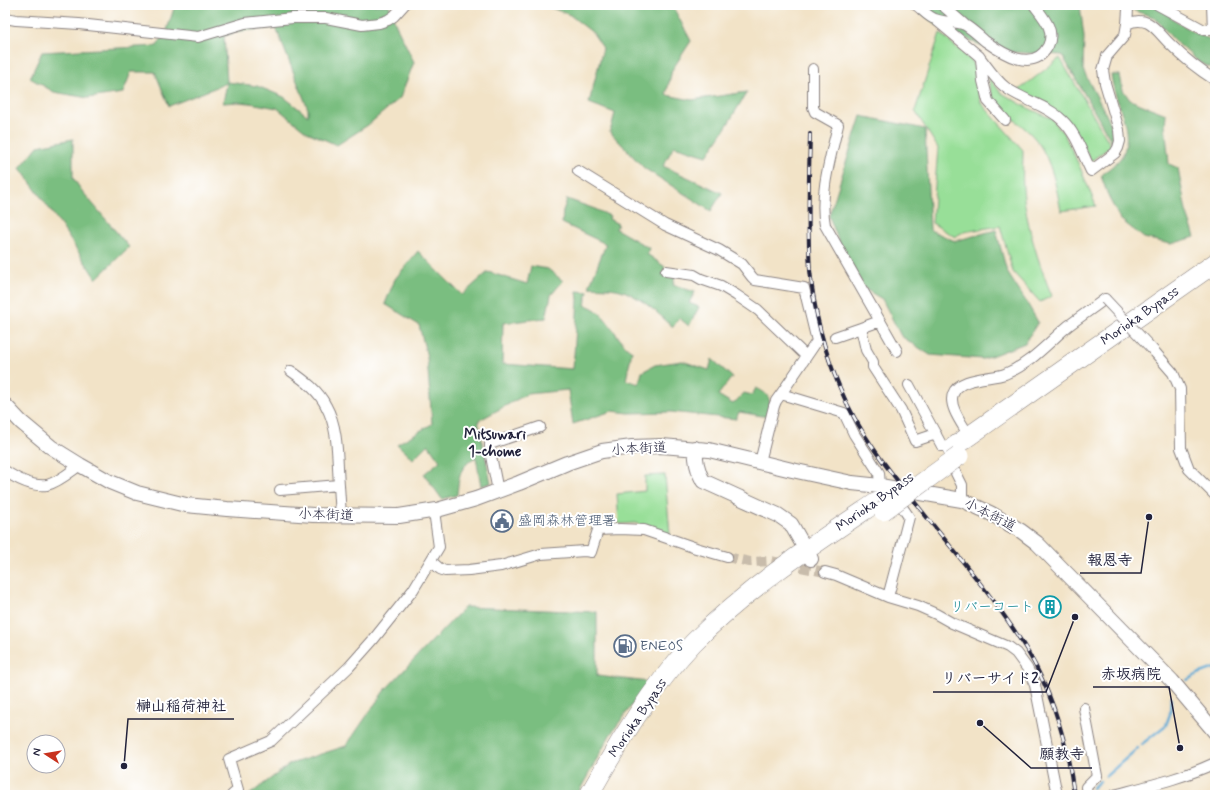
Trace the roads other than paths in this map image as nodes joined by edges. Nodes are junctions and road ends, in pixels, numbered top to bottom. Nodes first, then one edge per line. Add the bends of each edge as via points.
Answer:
1 (404, 5) edge
2 (916, 5) edge
3 (942, 5) edge
4 (1034, 5) edge
5 (1130, 5) edge
6 (1158, 5) edge
7 (1212, 5) edge
8 (5, 18) edge
9 (935, 19) junction
10 (1127, 24) junction
11 (965, 25) junction
12 (981, 59) junction
13 (813, 69) dead end
14 (1215, 80) edge
15 (1005, 120) dead end
16 (578, 171) dead end
17 (1215, 263) edge
18 (666, 271) dead end
19 (1215, 276) edge
20 (880, 321) junction
21 (861, 328) junction
22 (834, 337) dead end
23 (897, 350) dead end
24 (806, 356) junction
25 (291, 371) dead end
26 (909, 384) dead end
27 (781, 394) junction
28 (5, 405) edge
29 (540, 427) dead end
30 (936, 434) junction
31 (969, 436) junction
32 (695, 448) junction
33 (952, 456) junction
34 (760, 462) junction
35 (80, 465) junction
36 (5, 471) edge
37 (339, 485) junction
38 (280, 490) dead end
39 (498, 491) junction
40 (1215, 495) edge
41 (880, 500) junction
42 (962, 500) junction
43 (434, 511) junction
44 (341, 516) junction
45 (809, 554) junction
46 (727, 557) tunnel mouth
47 (431, 561) junction
48 (825, 572) tunnel mouth
49 (888, 597) junction
50 (1084, 708) dead end
51 (1215, 732) edge
52 (1215, 763) edge
53 (232, 795) edge
54 (589, 795) edge
55 (599, 795) edge
56 (1057, 795) edge
57 (1087, 795) edge
58 (1114, 795) edge

1 - 8 street via 394,16 379,23 362,25 326,18 293,18 245,23 198,37
2 - 9 street
3 - 11 street
4 - 11 street via 1051,31 1050,43 1036,57 1024,60 1006,54
5 - 10 street
6 - 7 street via 1204,30 1213,30
9 - 11 street
9 - 12 street
10 - 12 street via 1125,34 1107,56 1103,70 1120,141 1115,153 1091,170 1076,139 1061,119 1006,88
10 - 14 street via 1136,21 1151,25 1198,70
12 - 15 street via 988,101
13 - 20 street via 812,107 815,112 838,125 823,200 825,225
16 - 24 street via 665,225 719,250 742,264 755,280 804,288 816,341
17 - 31 highway, Morioka Bypass
18 - 24 street via 694,275 736,295 758,310
19 - 33 highway, Morioka Bypass
20 - 21 street
20 - 23 street
21 - 22 street
21 - 30 street via 873,367 901,410 915,441
24 - 27 street
25 - 37 street via 304,380 326,406 333,422
26 - 30 street
27 - 34 street via 774,406
27 - 41 street via 844,413 879,473
28 - 35 street, 小本街道 via 51,447
29 - 39 street via 490,444
30 - 33 street
31 - 33 highway, Morioka Bypass
31 - 40 street, bridge via 953,406 952,396 960,385 1003,374 1023,365 1105,299 1173,373 1180,389 1181,448 1189,469
32 - 34 street, 小本街道
32 - 39 street, 小本街道 via 632,447 602,452
32 - 45 street via 698,472 703,481 778,515 791,524
33 - 41 highway, Morioka Bypass, bridge
33 - 42 street via 962,485
34 - 41 street, 小本街道 via 852,483
35 - 36 street via 47,485 16,478
35 - 44 street, 小本街道 via 110,482 137,493 179,503
37 - 38 street
37 - 44 street
39 - 43 street, 小本街道
41 - 42 street, 小本街道
41 - 45 highway, Morioka Bypass
41 - 49 street via 885,494 900,504 909,517
42 - 51 street, 小本街道 via 990,513 1037,543 1172,681
43 - 44 street, 小本街道 via 399,516
43 - 47 street via 439,547
45 - 54 highway, Morioka Bypass via 747,594 689,649 660,683 640,712
45 - 55 highway, Morioka Bypass via 707,642 682,669 622,752
46 - 47 street via 644,530 620,529 598,530 591,552 541,554 501,566 446,571
47 - 53 street via 412,590 349,667 271,741 229,759 238,790
48 - 49 street
49 - 56 street via 924,609 1008,647 1022,660 1035,685
50 - 57 street via 1097,776 1086,786
52 - 58 street via 1163,783

